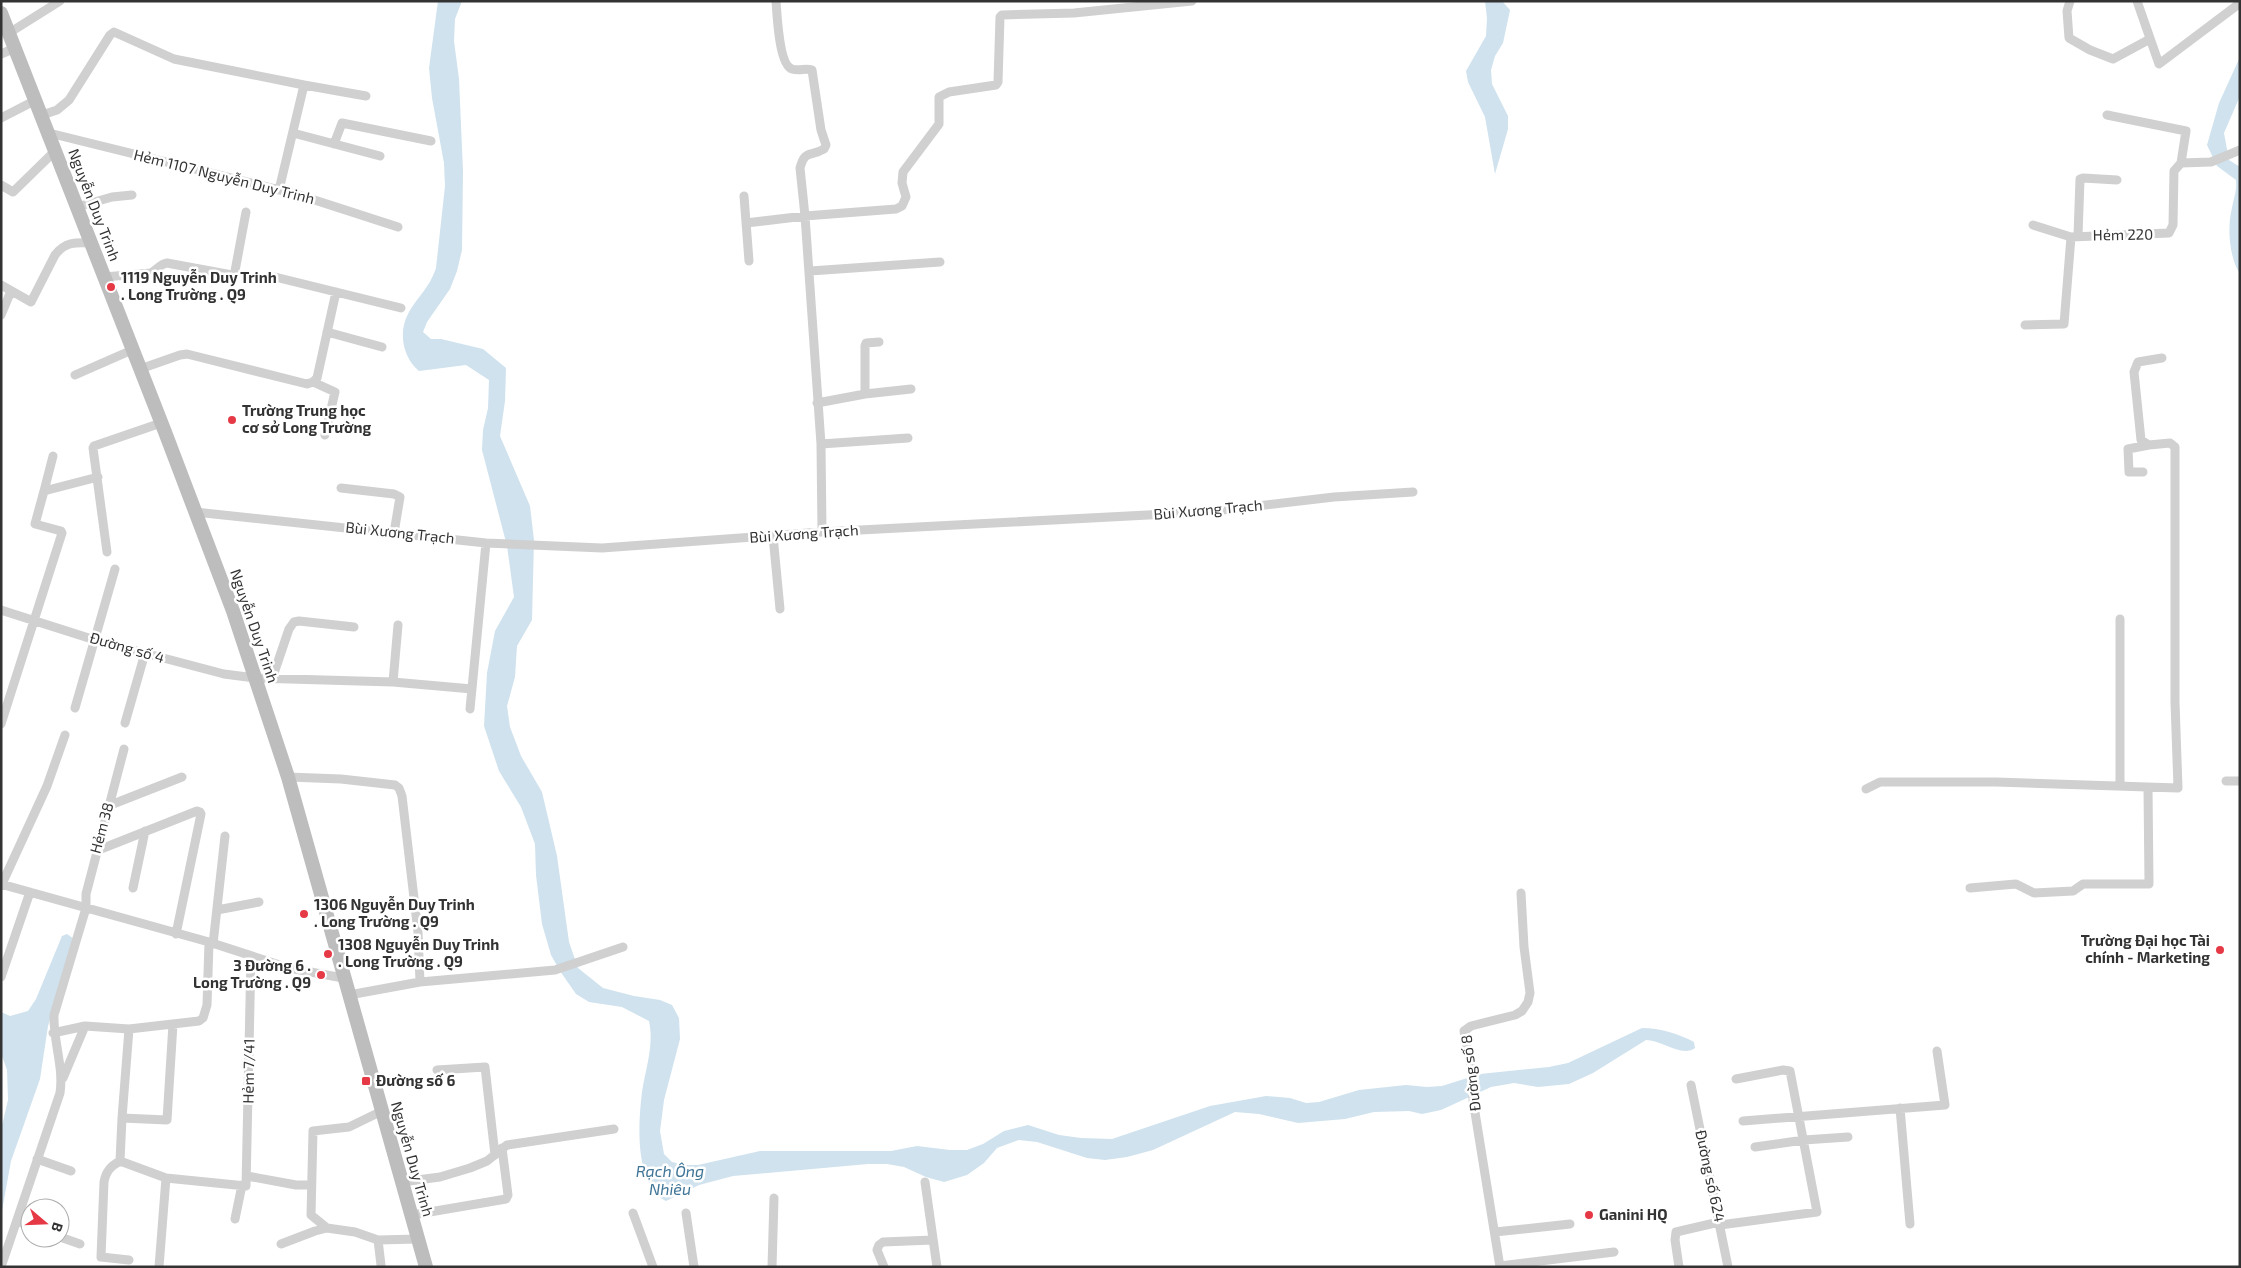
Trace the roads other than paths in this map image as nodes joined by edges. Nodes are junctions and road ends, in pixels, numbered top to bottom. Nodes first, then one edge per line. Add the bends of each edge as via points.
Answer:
1 (60, 1) edge
2 (776, 1) edge
3 (1192, 1) edge
4 (2070, 1) edge
5 (2137, 1) edge
6 (2240, 3) edge
7 (1, 13) edge
8 (9, 33) junction
9 (2150, 39) junction
10 (14, 48) junction
11 (1, 54) edge
12 (304, 85) junction
13 (366, 96) dead end
14 (36, 100) junction
15 (42, 115) junction
16 (2107, 115) dead end
17 (1, 118) edge
18 (49, 133) junction
19 (293, 133) junction
20 (432, 141) dead end
21 (334, 144) junction
22 (56, 150) junction
23 (2236, 153) edge
24 (380, 156) dead end
25 (2181, 162) junction
26 (2117, 180) dead end
27 (1, 185) edge
28 (280, 190) junction
29 (132, 195) dead end
30 (744, 196) dead end
31 (77, 207) junction
32 (246, 212) dead end
33 (805, 216) junction
34 (746, 223) junction
35 (2033, 225) dead end
36 (398, 227) dead end
37 (2074, 236) junction
38 (91, 244) junction
39 (749, 261) dead end
40 (940, 262) dead end
41 (810, 272) junction
42 (104, 277) junction
43 (275, 277) dead end
44 (1, 286) edge
45 (11, 290) junction
46 (336, 292) junction
47 (401, 308) dead end
48 (1, 315) edge
49 (2025, 325) dead end
50 (327, 332) junction
51 (879, 342) dead end
52 (382, 347) dead end
53 (132, 350) junction
54 (2162, 358) dead end
55 (140, 369) junction
56 (75, 375) dead end
57 (313, 382) junction
58 (911, 389) dead end
59 (865, 394) junction
60 (818, 402) junction
61 (161, 423) junction
62 (326, 436) dead end
63 (908, 438) dead end
64 (821, 444) junction
65 (2149, 446) junction
66 (53, 456) dead end
67 (2144, 472) dead end
68 (98, 477) junction
69 (341, 488) dead end
70 (44, 491) junction
71 (1413, 492) dead end
72 (195, 512) junction
73 (822, 532) junction
74 (394, 533) junction
75 (773, 536) junction
76 (486, 542) junction
77 (107, 552) dead end
78 (115, 569) dead end
79 (780, 609) dead end
80 (1, 610) edge
81 (2120, 619) dead end
82 (33, 621) junction
83 (398, 625) dead end
84 (354, 627) dead end
85 (95, 640) junction
86 (145, 653) junction
87 (255, 678) junction
88 (272, 678) junction
89 (393, 682) junction
90 (472, 689) junction
91 (75, 708) dead end
92 (470, 708) dead end
93 (125, 723) dead end
94 (1, 724) edge
95 (65, 735) dead end
96 (124, 748) dead end
97 (288, 776) junction
98 (182, 777) dead end
99 (2226, 781) dead end
100 (2240, 781) edge
101 (2120, 785) junction
102 (2148, 788) junction
103 (1866, 789) dead end
104 (108, 806) junction
105 (145, 831) junction
106 (225, 836) dead end
107 (96, 851) junction
108 (1, 885) edge
109 (133, 888) dead end
110 (1970, 888) dead end
111 (30, 892) junction
112 (1521, 893) dead end
113 (259, 902) dead end
114 (86, 908) junction
115 (217, 910) junction
116 (176, 934) junction
117 (211, 943) junction
118 (623, 947) dead end
119 (251, 956) junction
120 (1, 977) edge
121 (343, 978) junction
122 (420, 982) junction
123 (348, 994) junction
124 (173, 1024) junction
125 (85, 1026) junction
126 (129, 1030) junction
127 (53, 1033) junction
128 (1937, 1051) dead end
129 (437, 1070) dead end
130 (1736, 1079) dead end
131 (62, 1080) junction
132 (1691, 1085) dead end
133 (1900, 1108) junction
134 (382, 1112) junction
135 (1799, 1115) junction
136 (122, 1118) junction
137 (1743, 1121) dead end
138 (614, 1129) dead end
139 (1848, 1137) dead end
140 (1804, 1140) junction
141 (1755, 1147) dead end
142 (498, 1152) junction
143 (37, 1160) junction
144 (120, 1161) junction
145 (71, 1171) dead end
146 (166, 1178) junction
147 (245, 1182) junction
148 (402, 1182) junction
149 (925, 1182) dead end
150 (311, 1185) junction
151 (774, 1198) dead end
152 (686, 1212) dead end
153 (633, 1213) dead end
154 (412, 1215) junction
155 (235, 1219) dead end
156 (17, 1221) junction
157 (20, 1222) edge
158 (1720, 1223) junction
159 (1570, 1224) dead end
160 (1910, 1224) dead end
161 (327, 1228) junction
162 (1495, 1232) junction
163 (418, 1239) junction
164 (70, 1240) edge
165 (378, 1240) junction
166 (933, 1240) junction
167 (80, 1244) dead end
168 (281, 1244) dead end
169 (1614, 1252) dead end
170 (129, 1260) dead end
171 (381, 1265) dead end
172 (1500, 1266) edge
173 (2, 1267) edge
174 (159, 1267) edge
175 (426, 1267) edge
176 (653, 1267) edge
177 (694, 1267) edge
178 (772, 1267) edge
179 (884, 1267) edge
180 (937, 1267) edge
181 (1679, 1267) edge
182 (1728, 1267) edge

1 - 8 street
2 - 33 street via 781,49 786,64 792,69 812,70 826,145 802,160
3 - 33 street via 1074,13 1002,15 998,30 996,85 948,92 939,97 939,124 903,172 906,196 902,206
4 - 9 street via 2067,11 2069,38 2090,50 2113,59
5 - 9 street
6 - 9 street via 2159,64
7 - 8 main road, Nguyễn Duy Trinh
8 - 10 main road, Nguyễn Duy Trinh
10 - 11 street
10 - 14 main road, Nguyễn Duy Trinh
12 - 13 street
12 - 15 street via 174,59 112,34 69,100 57,110
12 - 19 street
14 - 15 main road, Nguyễn Duy Trinh
14 - 17 street
15 - 18 main road, Nguyễn Duy Trinh
16 - 25 street via 2186,131
18 - 22 main road, Nguyễn Duy Trinh
18 - 28 street, Hẻm 1107 Nguyễn Duy Trinh
19 - 21 street
19 - 28 street
20 - 21 street via 342,123
21 - 24 street
22 - 27 street via 13,192
22 - 31 main road, Nguyễn Duy Trinh
23 - 25 street via 2211,162
25 - 37 street, Hẻm 220 via 2174,171 2173,225 2169,233
26 - 37 street via 2080,179
28 - 36 street, Hẻm 1107 Nguyễn Duy Trinh
29 - 31 street
30 - 34 street
31 - 38 main road, Nguyễn Duy Trinh
32 - 42 street via 232,276 167,263 151,273
33 - 34 street
33 - 41 street
34 - 39 street
35 - 37 street, Hẻm 220
37 - 49 street via 2064,324
38 - 42 main road, Nguyễn Duy Trinh
38 - 45 street via 76,242 60,248 31,302
40 - 41 street
41 - 60 street
42 - 53 main road, Nguyễn Duy Trinh
43 - 46 street
44 - 45 street
45 - 48 street
46 - 47 street
46 - 50 street
50 - 52 street
50 - 57 street via 317,378
51 - 59 street via 866,343 865,346
53 - 55 main road, Nguyễn Duy Trinh
53 - 56 street
54 - 65 street via 2138,362 2134,372 2141,440
55 - 57 street via 187,354 307,384
55 - 61 main road, Nguyễn Duy Trinh
57 - 62 street via 335,392
58 - 59 street
59 - 60 street
60 - 64 street
61 - 68 street via 94,446
61 - 72 main road, Nguyễn Duy Trinh
63 - 64 street
64 - 73 street
65 - 67 street via 2128,449 2128,471
65 - 102 street via 2170,443 2175,447 2178,788
66 - 70 street
68 - 70 street
68 - 77 street
69 - 74 street via 400,496
70 - 82 street via 35,524 62,533
71 - 73 street, Bùi Xương Trạch via 1196,512
72 - 74 street, Bùi Xương Trạch
72 - 87 main road, Nguyễn Duy Trinh
73 - 75 street, Bùi Xương Trạch
74 - 76 street, Bùi Xương Trạch
75 - 76 street, Bùi Xương Trạch via 602,548
75 - 79 street
76 - 90 street
78 - 85 street
80 - 82 street, Đường số 4
81 - 101 street
82 - 85 street, Đường số 4
82 - 94 street
83 - 89 street
84 - 88 street via 294,622
85 - 86 street, Đường số 4
85 - 91 street
86 - 87 street, Đường số 4 via 211,672
86 - 93 street
87 - 88 street, Đường số 4
87 - 97 main road, Nguyễn Duy Trinh
88 - 89 street, Đường số 4
89 - 90 street, Đường số 4
90 - 92 street
95 - 108 street via 47,786
96 - 104 street, Hẻm 38
97 - 121 main road, Nguyễn Duy Trinh
97 - 122 street via 341,779 399,788 418,932
98 - 104 street
99 - 100 street
101 - 102 street
101 - 103 street via 1880,782
102 - 110 street via 2149,884 2083,884 2073,891 2034,893 2016,884
104 - 107 street, Hẻm 38
105 - 107 street
105 - 109 street
105 - 116 street via 197,811 201,814
106 - 115 street
107 - 114 street, Hẻm 38
108 - 111 street
111 - 114 street
111 - 120 street
112 - 162 street, Đường số 8 via 1530,992 1528,1002 1516,1015 1465,1028 1464,1034
113 - 115 street
114 - 116 street
114 - 127 street, Hẻm 38 via 54,1015
115 - 117 street
116 - 117 street
117 - 119 street
117 - 124 street via 204,1018
118 - 122 street via 552,970
119 - 121 street via 289,968
119 - 147 street, Hẻm 7/41
121 - 123 main road, Nguyễn Duy Trinh
122 - 123 street
123 - 134 main road, Nguyễn Duy Trinh
124 - 126 street
124 - 136 street via 167,1120
125 - 126 street
125 - 127 street
125 - 131 street
126 - 136 street
127 - 131 street, Hẻm 38
128 - 133 street via 1945,1105
129 - 142 street via 485,1067
130 - 135 street via 1790,1071
131 - 143 street
132 - 158 street, Đường số 624
133 - 135 street
133 - 160 street
134 - 148 main road, Nguyễn Duy Trinh
134 - 150 street via 349,1128 313,1131
135 - 137 street
135 - 140 street
136 - 144 street
138 - 142 street via 507,1145
139 - 140 street
140 - 141 street
140 - 158 street via 1817,1212
142 - 148 street via 470,1168 440,1177
142 - 154 street via 508,1195 506,1199
143 - 145 street
143 - 156 street
144 - 146 street
144 - 170 street via 111,1166 104,1182 101,1257
146 - 147 street
146 - 174 street
147 - 150 street
147 - 155 street, Hẻm 7/41
148 - 154 main road, Nguyễn Duy Trinh
149 - 166 street
150 - 161 street via 311,1215
151 - 178 street
152 - 177 street
153 - 176 street
154 - 163 main road, Nguyễn Duy Trinh
156 - 157 street
156 - 173 street
158 - 181 street via 1676,1232
158 - 182 street, Đường số 624
159 - 162 street
161 - 165 street
161 - 168 street
162 - 172 street, Đường số 8
163 - 165 street
163 - 175 main road, Nguyễn Duy Trinh
164 - 167 street
165 - 171 street
166 - 179 street via 883,1242 877,1250
166 - 180 street
169 - 172 street

